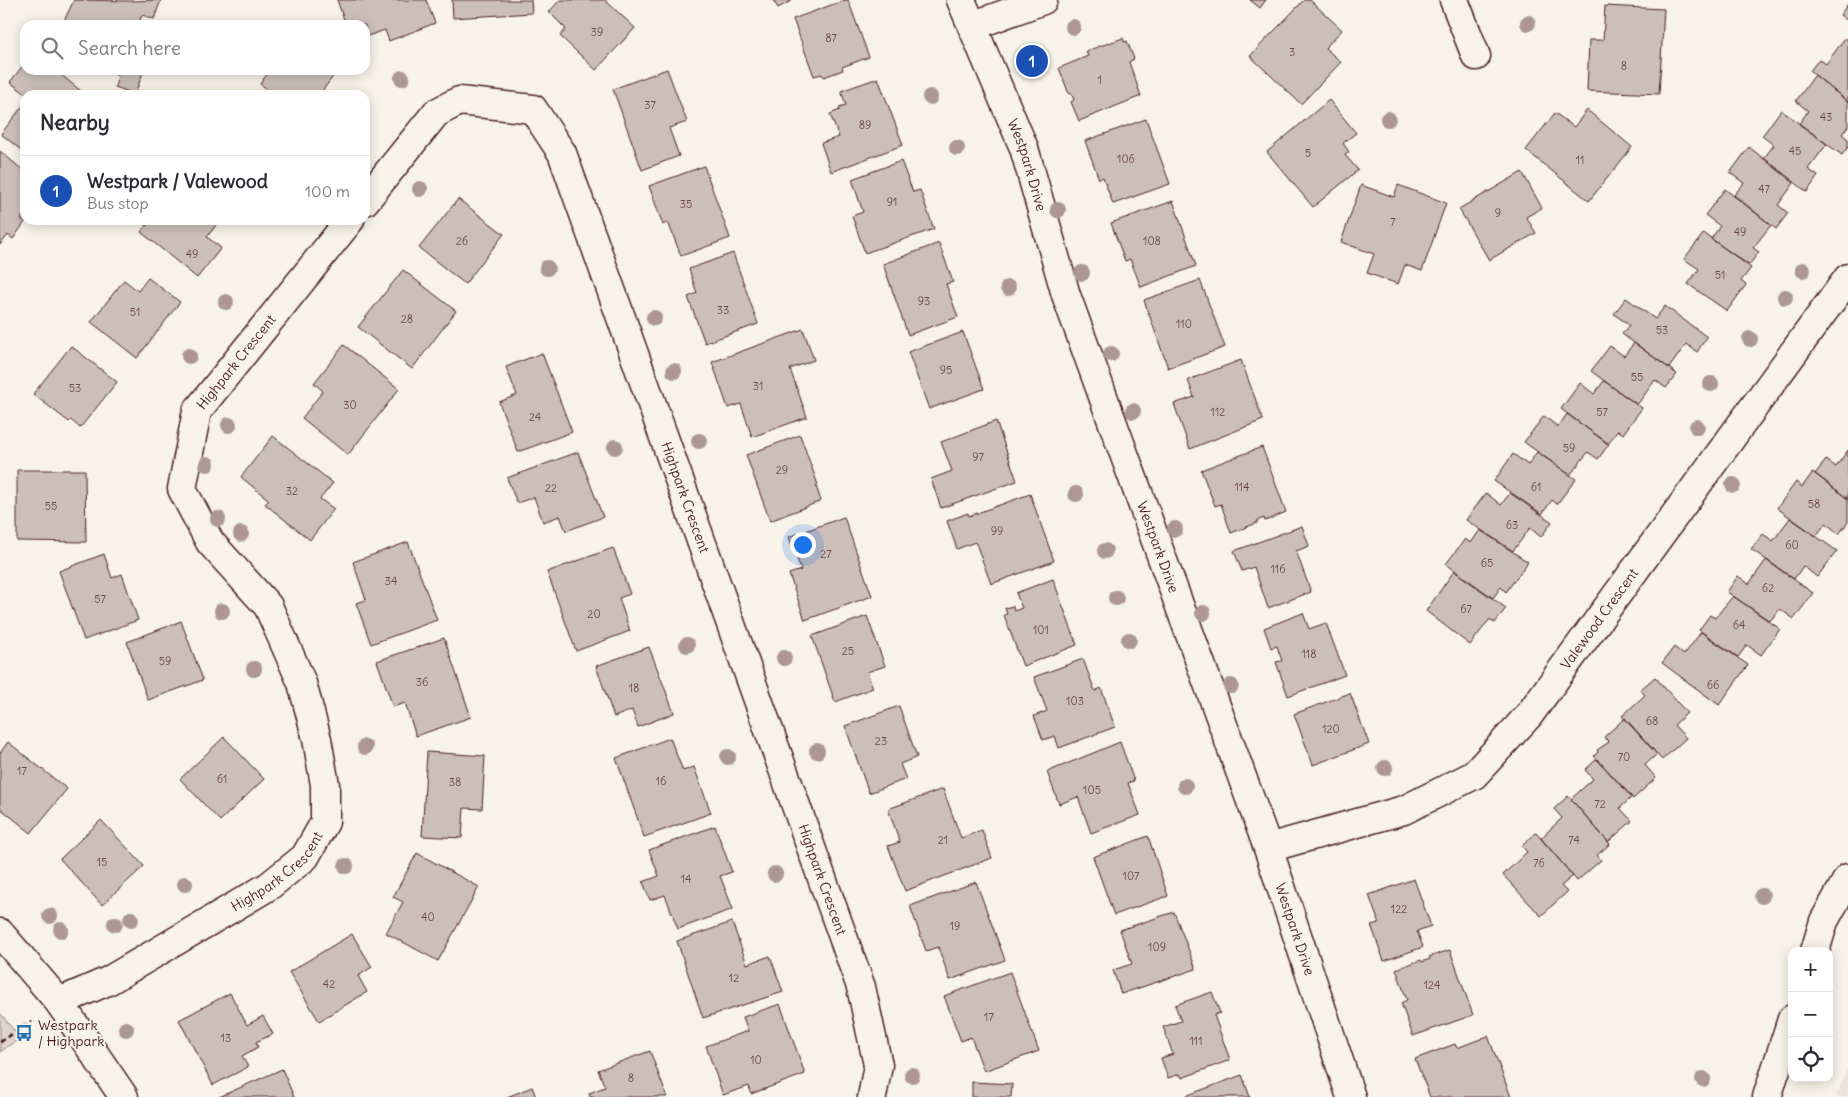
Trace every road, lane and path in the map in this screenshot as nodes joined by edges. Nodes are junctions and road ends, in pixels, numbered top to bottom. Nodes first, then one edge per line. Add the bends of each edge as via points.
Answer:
1 (961, 0) edge
2 (1043, 0) edge
3 (1454, 0) edge
4 (972, 26) junction
5 (1476, 56) dead end
6 (370, 195) edge
7 (346, 225) edge
8 (1848, 278) edge
9 (1268, 848) junction
10 (1848, 878) edge
11 (0, 933) edge
12 (1816, 947) edge
13 (59, 1002) junction
14 (1788, 1031) edge
15 (0, 1042) edge
16 (124, 1097) edge
17 (872, 1097) edge
18 (1351, 1097) edge
19 (1767, 1097) edge

1 - 4 street, Westpark Drive
2 - 4 street
3 - 5 street
4 - 9 street, Westpark Drive via 1024,148 1066,296
6 - 17 street, Highpark Crescent via 436,113 459,101 533,109 562,153 861,986 878,1065
7 - 13 street, Highpark Crescent via 197,411 182,489 210,542 268,606 302,683 325,785 325,822 305,857 269,886 108,981
8 - 9 street, Valewood Crescent via 1529,715 1474,775 1404,810
9 - 18 street, Westpark Drive
10 - 12 street via 1824,921
11 - 13 street
13 - 15 path
13 - 16 street
14 - 19 street

